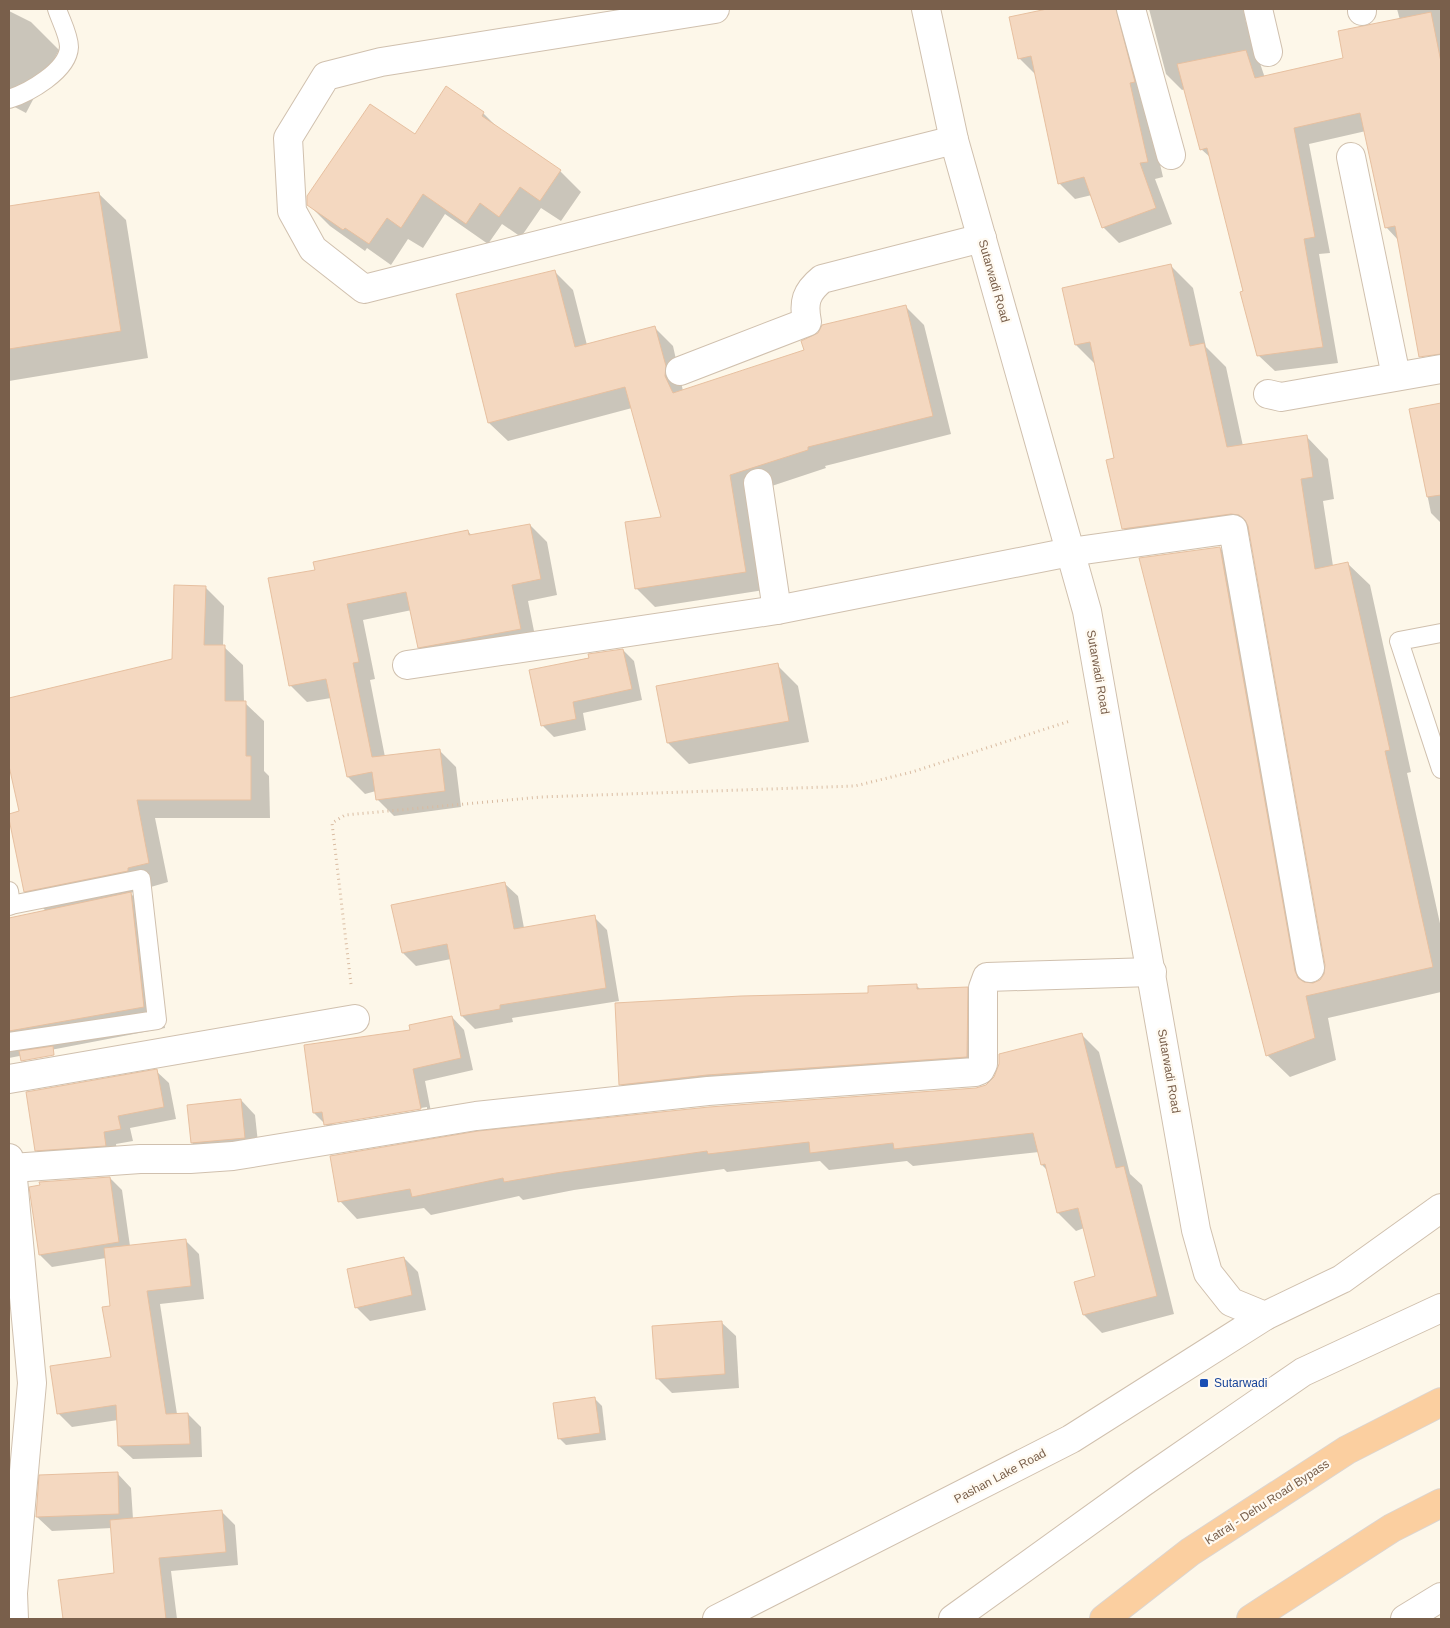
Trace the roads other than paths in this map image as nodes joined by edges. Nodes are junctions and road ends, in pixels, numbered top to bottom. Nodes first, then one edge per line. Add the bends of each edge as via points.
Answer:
1 (57, 9) edge
2 (715, 9) edge
3 (926, 9) edge
4 (1131, 9) edge
5 (1258, 9) edge
6 (1268, 52) dead end
7 (9, 99) edge
8 (954, 140) junction
9 (1171, 155) dead end
10 (1350, 157) dead end
11 (982, 238) junction
12 (1441, 369) edge
13 (680, 371) dead end
14 (1396, 376) junction
15 (1268, 394) dead end
16 (758, 483) dead end
17 (1070, 552) junction
18 (777, 610) junction
19 (1441, 632) edge
20 (407, 665) dead end
21 (1441, 769) edge
22 (10, 901) edge
23 (1310, 968) dead end
24 (1152, 972) junction
25 (355, 1019) road end
26 (9, 1042) edge
27 (9, 1079) edge
28 (11, 1162) edge
29 (1441, 1208) edge
30 (1441, 1308) edge
31 (1265, 1316) junction
32 (1441, 1402) edge
33 (19, 1404) edge
34 (1441, 1503) edge
35 (1441, 1597) edge
36 (721, 1618) edge
37 (14, 1619) edge
38 (953, 1619) edge
39 (1104, 1619) edge
40 (1251, 1619) edge
41 (1405, 1619) edge

1 - 7 lane via 69,47 63,62 39,84
2 - 8 street via 381,62 326,76 288,138 292,211 313,249 364,289
3 - 8 street, Sutarwadi Road
4 - 9 street
5 - 6 street
8 - 11 street, Sutarwadi Road
10 - 14 street
11 - 13 street via 822,279 810,289 804,304 807,322
11 - 17 street, Sutarwadi Road
12 - 14 street
14 - 15 street via 1281,397
16 - 18 street
17 - 18 street
17 - 23 street via 1233,528
17 - 24 street, Sutarwadi Road via 1087,611
18 - 20 street
19 - 21 lane via 1399,641
22 - 26 lane via 141,880 157,1020
24 - 28 street via 987,977 983,988 983,1064 975,1072 708,1091 486,1115 234,1156
24 - 31 street, Sutarwadi Road via 1196,1230 1208,1273 1231,1302
25 - 27 street
28 - 33 street via 32,1383
29 - 31 street, Pashan Lake Road via 1342,1279
30 - 38 street via 1303,1372
31 - 36 street, Pashan Lake Road via 1071,1439
32 - 39 highway, Katraj - Dehu Road Bypass via 1347,1450 1190,1552
33 - 37 street
34 - 40 highway via 1392,1528
35 - 41 street

